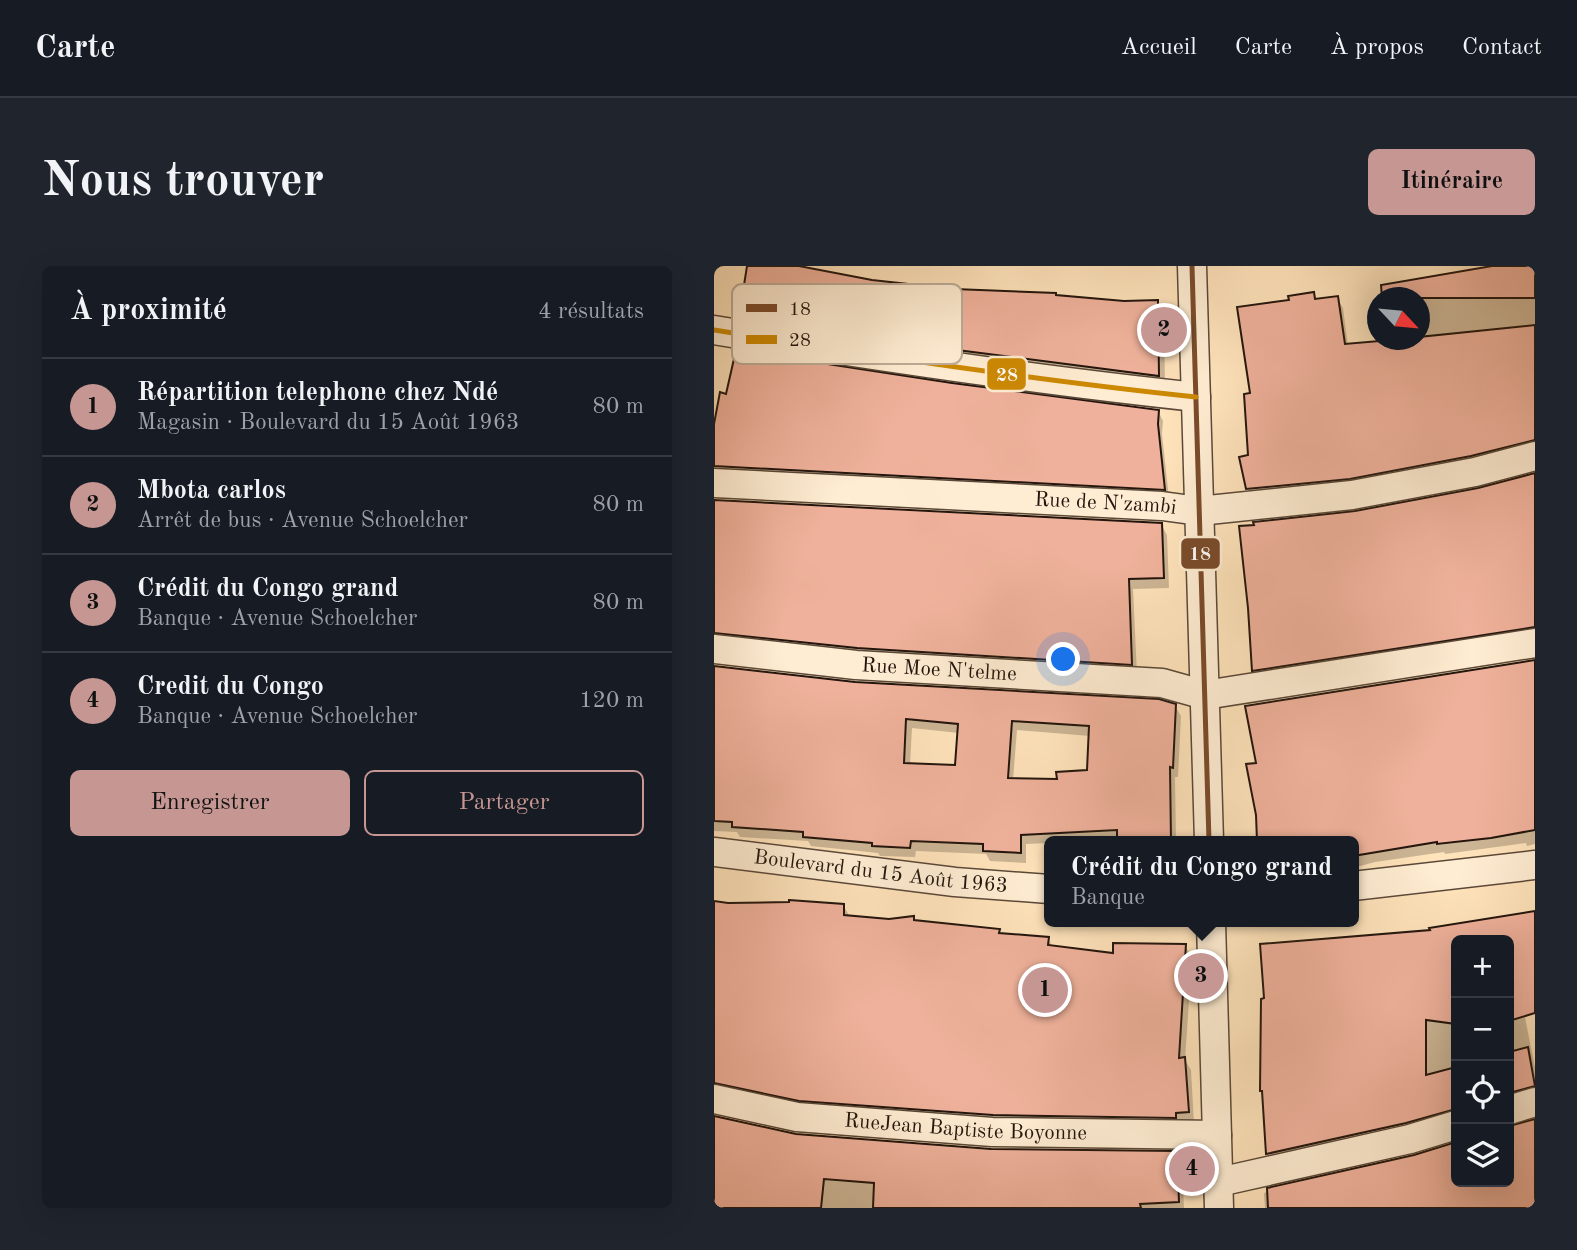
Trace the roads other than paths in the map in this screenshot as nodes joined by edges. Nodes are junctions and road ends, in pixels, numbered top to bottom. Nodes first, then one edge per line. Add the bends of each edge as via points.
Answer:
1 (1192, 266) edge
2 (714, 330) edge
3 (732, 333) edge
4 (923, 364) edge
5 (1196, 397) junction
6 (1535, 456) edge
7 (714, 483) edge
8 (1199, 511) junction
9 (1535, 643) edge
10 (714, 649) edge
11 (1205, 695) junction
12 (1209, 836) edge
13 (714, 852) edge
14 (1535, 865) edge
15 (1359, 885) edge
16 (1044, 889) edge
17 (1211, 927) edge
18 (714, 1099) edge
19 (1535, 1102) edge
20 (1514, 1108) edge
21 (1451, 1127) edge
22 (1217, 1135) junction
23 (1219, 1195) edge

1 - 5 street
2 - 3 street
4 - 5 street
5 - 8 street
6 - 8 street, Rue de N'zambi via 1352,495
7 - 8 street, Rue de N'zambi
8 - 11 street
9 - 11 street, Rue Moe N'telme
10 - 11 street, Rue Moe N'telme via 856,665 1162,683
11 - 12 street
13 - 16 street, Boulevard du 15 Août 1963
14 - 15 street
17 - 22 street
18 - 22 street, RueJean Baptiste Boyonne via 797,1116 992,1132
19 - 20 street
21 - 23 street
22 - 23 street

